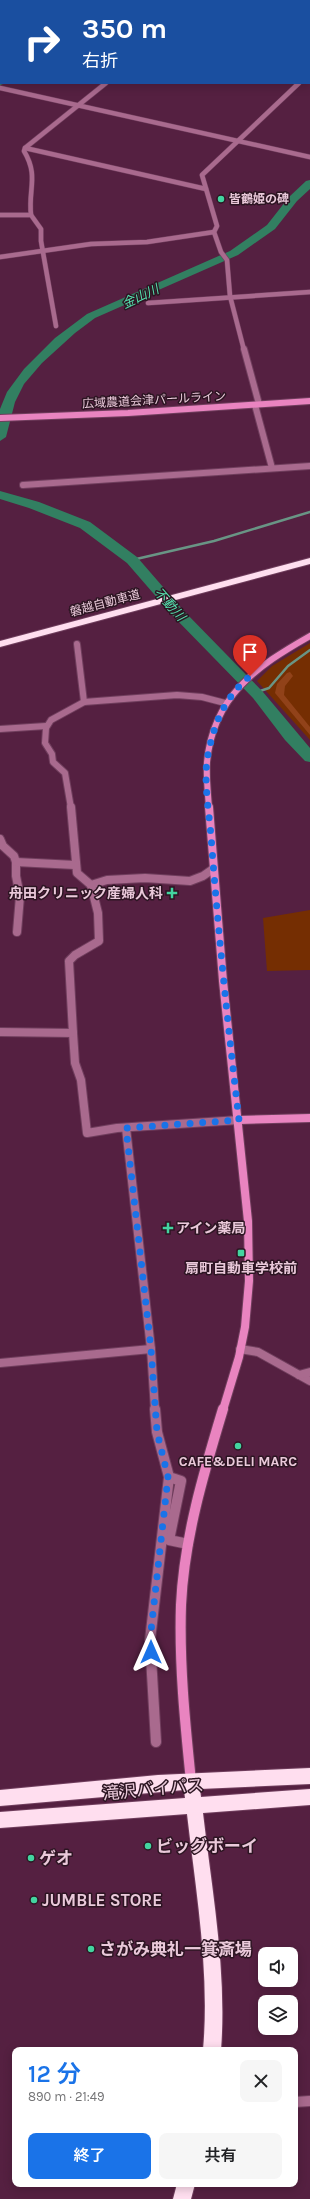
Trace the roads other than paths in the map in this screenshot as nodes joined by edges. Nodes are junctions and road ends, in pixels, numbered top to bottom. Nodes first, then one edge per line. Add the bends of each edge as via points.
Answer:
1 (105, 84) edge
2 (298, 84) edge
3 (0, 88) edge
4 (77, 107) junction
5 (236, 142) junction
6 (25, 148) junction
7 (310, 157) edge
8 (206, 189) junction
9 (0, 215) edge
10 (31, 215) junction
11 (214, 232) junction
12 (44, 250) junction
13 (0, 257) edge
14 (310, 292) edge
15 (230, 296) junction
16 (148, 303) dead end
17 (56, 326) dead end
18 (310, 401) edge
19 (257, 405) junction
20 (0, 418) edge
21 (310, 466) edge
22 (272, 468) junction
23 (23, 485) dead end
24 (310, 554) edge
25 (310, 561) edge
26 (176, 594) junction
27 (152, 600) junction
28 (0, 636) edge
29 (310, 636) edge
30 (0, 644) edge
31 (77, 644) dead end
32 (84, 702) junction
33 (225, 702) junction
34 (46, 726) junction
35 (0, 728) edge
36 (0, 839) edge
37 (16, 862) junction
38 (75, 865) junction
39 (213, 868) junction
40 (91, 886) junction
41 (17, 932) dead end
42 (0, 1032) edge
43 (72, 1033) junction
44 (310, 1118) edge
45 (239, 1120) junction
46 (126, 1128) junction
47 (151, 1349) junction
48 (240, 1349) junction
49 (0, 1363) edge
50 (310, 1372) edge
51 (298, 1375) junction
52 (310, 1381) edge
53 (168, 1477) junction
54 (188, 1544) junction
55 (156, 1742) dead end
56 (310, 1776) edge
57 (191, 1781) junction
58 (8, 1797) edge
59 (310, 1797) edge
60 (194, 1804) junction
61 (0, 1820) edge
62 (212, 2047) edge
63 (310, 2100) edge
64 (298, 2102) edge
65 (185, 2187) edge
66 (182, 2199) edge

1 - 4 street
2 - 5 street
3 - 4 street
4 - 5 street
4 - 6 street
5 - 7 street
5 - 8 street via 203,172
6 - 8 street
6 - 10 street via 24,151 33,163 34,170 28,201
8 - 11 street via 217,226
9 - 10 street
10 - 12 street via 41,230
11 - 12 street via 147,242 91,244
11 - 15 street via 221,252 227,260
12 - 13 street
12 - 17 street
14 - 15 street
15 - 16 street
15 - 19 street
18 - 19 street, 広域農道会津パールライン
19 - 20 street, 広域農道会津パールライン
19 - 22 street
21 - 22 street
22 - 23 street
24 - 26 highway, 磐越自動車道
25 - 26 highway, 磐越自動車道
26 - 27 highway, 磐越自動車道
27 - 28 highway, 磐越自動車道
27 - 30 highway, 磐越自動車道
29 - 33 street via 271,658
31 - 32 street
32 - 33 street via 177,695
32 - 34 street via 51,720
33 - 39 street via 217,719 207,762
34 - 35 street
34 - 38 street via 45,743 52,754 53,762 65,774 69,790
36 - 37 street
37 - 38 street
37 - 41 street via 20,896
38 - 40 street via 77,873
39 - 40 street via 203,876 190,881 146,878 107,880
39 - 45 street
40 - 43 street via 98,913 99,941 69,961
42 - 43 street
43 - 46 street via 87,1132
44 - 45 street
45 - 46 street
45 - 48 street via 250,1261 245,1327
46 - 47 street
47 - 49 street
47 - 53 street via 157,1432
48 - 51 street via 258,1352
48 - 54 street via 232,1384 200,1484
50 - 51 street
51 - 52 street
53 - 54 street via 181,1481 169,1540
53 - 55 street via 150,1640
54 - 57 street via 181,1605 184,1708
56 - 57 highway, 滝沢バイパス
57 - 58 highway, 滝沢バイパス
57 - 60 highway
59 - 60 highway, 滝沢バイパス
60 - 61 highway, 滝沢バイパス
60 - 62 highway via 211,1955 214,2027
63 - 64 street
65 - 66 highway

